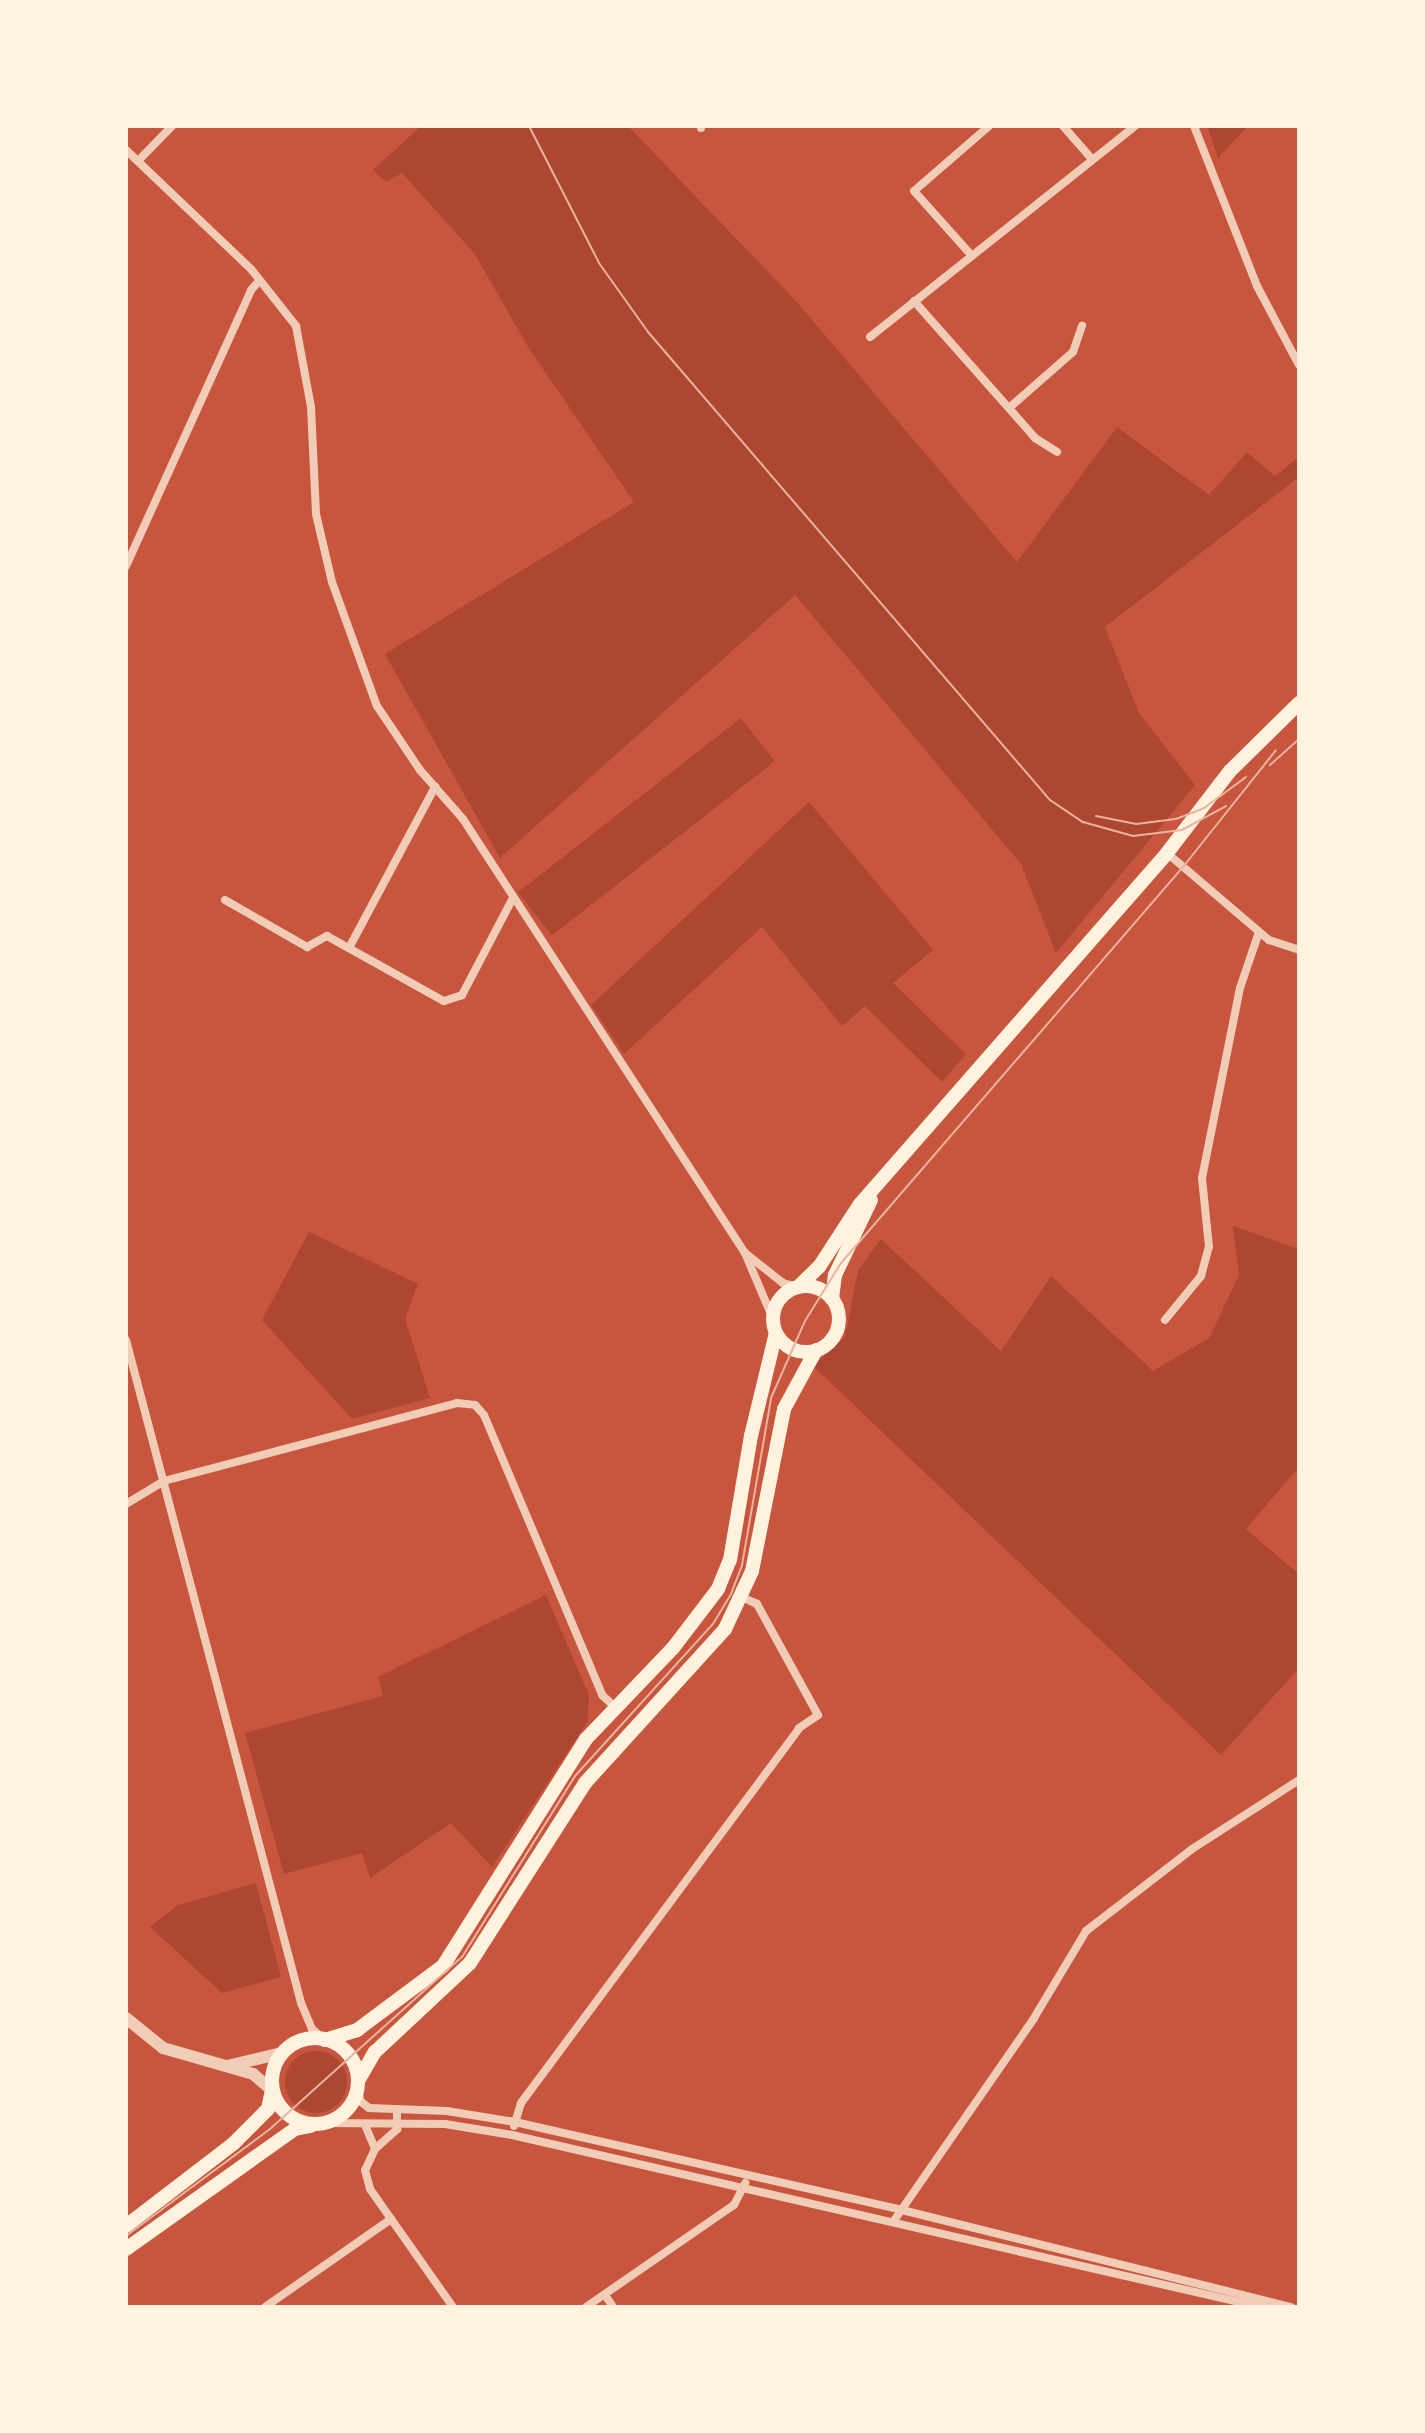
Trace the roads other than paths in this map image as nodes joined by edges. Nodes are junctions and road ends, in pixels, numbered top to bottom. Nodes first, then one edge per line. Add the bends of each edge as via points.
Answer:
1 (172, 126) edge
2 (989, 126) edge
3 (1063, 126) edge
4 (1135, 126) edge
5 (1194, 126) edge
6 (126, 150) edge
7 (1091, 158) junction
8 (138, 161) junction
9 (972, 256) junction
10 (260, 280) junction
11 (914, 301) junction
12 (1082, 326) dead end
13 (870, 337) dead end
14 (1299, 365) edge
15 (1009, 408) junction
16 (1057, 452) dead end
17 (126, 566) edge
18 (1299, 703) edge
19 (435, 787) junction
20 (1167, 853) junction
21 (513, 898) junction
22 (225, 900) dead end
23 (1259, 932) junction
24 (349, 948) junction
25 (1299, 950) edge
26 (875, 1190) junction
27 (745, 1253) junction
28 (798, 1287) junction
29 (832, 1299) junction
30 (1165, 1320) dead end
31 (774, 1326) junction
32 (126, 1340) edge
33 (816, 1350) junction
34 (128, 1355) edge
35 (164, 1481) junction
36 (126, 1504) edge
37 (744, 1598) junction
38 (615, 1707) junction
39 (1299, 1780) edge
40 (126, 2018) edge
41 (325, 2040) junction
42 (282, 2053) junction
43 (225, 2066) junction
44 (358, 2081) junction
45 (272, 2090) junction
46 (397, 2109) junction
47 (515, 2122) junction
48 (325, 2123) junction
49 (397, 2123) junction
50 (365, 2125) junction
51 (512, 2135) junction
52 (375, 2149) junction
53 (747, 2175) junction
54 (745, 2186) junction
55 (902, 2210) junction
56 (391, 2219) junction
57 (893, 2222) junction
58 (126, 2226) edge
59 (126, 2249) edge
60 (605, 2295) junction
61 (1266, 2302) junction
62 (265, 2307) edge
63 (453, 2307) edge
64 (586, 2307) edge
65 (613, 2307) edge
66 (1291, 2307) edge

1 - 8 street
2 - 9 street via 914,191
3 - 7 street
4 - 7 street
5 - 14 street via 1257,286
6 - 8 street
7 - 9 street
8 - 10 street
9 - 11 street
10 - 17 street
10 - 19 street via 282,304 304,349 316,514 332,582 377,706
11 - 13 street
11 - 15 street
12 - 15 street via 1073,352
15 - 16 street via 1035,438
18 - 20 main road via 1230,771
19 - 21 street via 463,819
19 - 24 street
20 - 23 street
20 - 26 main road
21 - 24 street via 455,1001 444,1001
21 - 27 street
22 - 24 street via 307,947 327,936
23 - 25 street via 1285,950
23 - 30 street via 1240,988 1202,1178 1209,1247 1201,1276
26 - 28 main road
26 - 29 main road via 835,1275
27 - 28 street via 783,1283
27 - 31 street
28 - 29 main road via 814,1288
28 - 31 main road via 780,1299
29 - 33 main road via 836,1330
31 - 33 main road via 791,1349
31 - 38 main road via 730,1560 703,1612
32 - 34 street
33 - 37 main road via 798,1377 777,1431
34 - 35 street
35 - 36 street
35 - 38 street via 457,1403 475,1405 484,1415 602,1695
35 - 41 street via 301,2003 312,2029
37 - 44 main road via 695,1666 585,1783 470,1963 375,2052
37 - 47 street via 757,1604 818,1715 799,1728 521,2103
38 - 41 main road via 565,1769 443,1966 357,2030
39 - 55 street via 1192,1849 1086,1931 1034,2018
40 - 43 street via 163,2048 186,2059
41 - 42 main road via 302,2041
41 - 44 main road via 349,2055
42 - 43 street
42 - 45 main road
43 - 45 street via 262,2078
44 - 46 street via 365,2106
44 - 48 main road via 349,2108
45 - 48 main road via 298,2121
45 - 58 main road via 268,2109 234,2143
46 - 47 street
46 - 49 street
47 - 51 street
47 - 53 street
48 - 50 street
48 - 59 main road via 295,2129
49 - 50 street
49 - 51 street
49 - 52 street
50 - 52 street
51 - 54 street
52 - 56 street via 366,2179
53 - 54 street
53 - 55 street
54 - 57 street
54 - 60 street via 734,2205
55 - 57 street
55 - 61 street
56 - 62 street
56 - 63 street
57 - 61 street via 1243,2303
60 - 64 street
60 - 65 street
61 - 66 street

